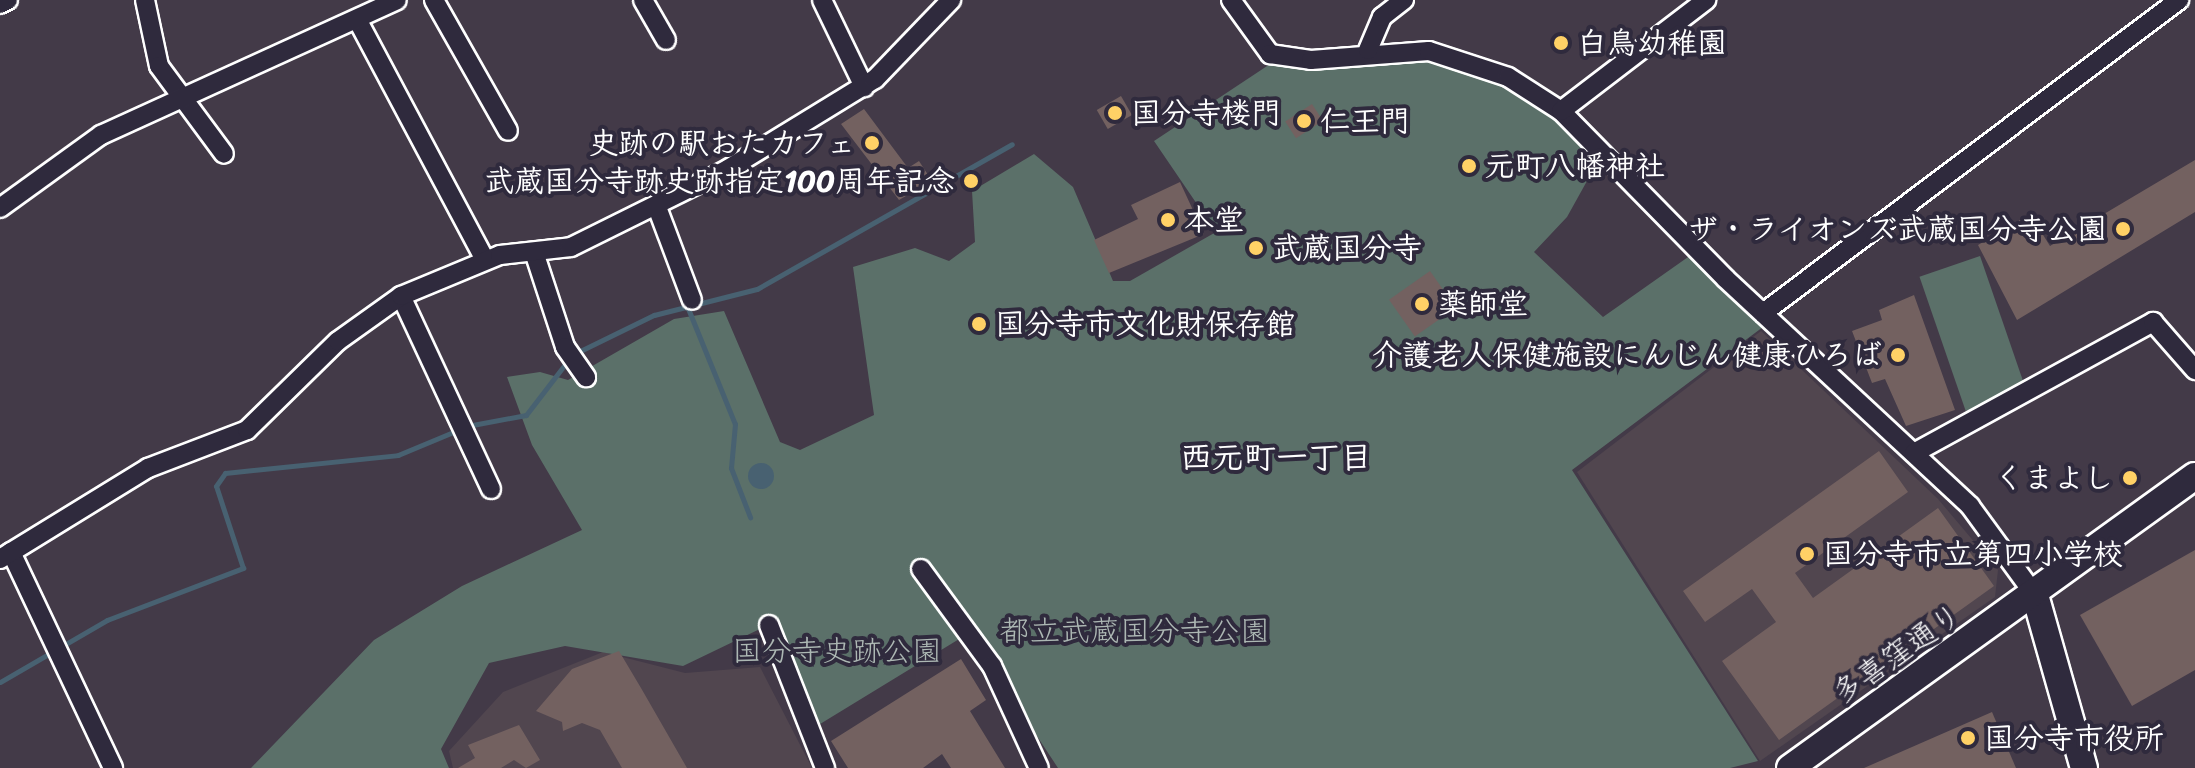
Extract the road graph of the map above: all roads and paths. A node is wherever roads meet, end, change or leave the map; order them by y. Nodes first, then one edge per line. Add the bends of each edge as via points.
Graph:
1 (8, 0) edge
2 (145, 0) edge
3 (397, 0) edge
4 (434, 0) edge
5 (643, 0) edge
6 (822, 0) edge
7 (951, 0) edge
8 (1231, 0) edge
9 (1404, 0) edge
10 (1706, 0) edge
11 (2179, 0) edge
12 (0, 4) edge
13 (358, 21) junction
14 (666, 40) dead end
15 (1368, 50) junction
16 (864, 87) junction
17 (185, 98) junction
18 (1561, 111) junction
19 (508, 131) dead end
20 (224, 154) dead end
21 (657, 207) junction
22 (0, 208) edge
23 (534, 252) junction
24 (485, 260) junction
25 (401, 296) junction
26 (692, 300) dead end
27 (1763, 313) junction
28 (2195, 370) edge
29 (586, 377) dead end
30 (1914, 453) junction
31 (2195, 476) edge
32 (491, 489) dead end
33 (4, 554) edge
34 (921, 569) dead end
35 (2035, 595) junction
36 (769, 625) dead end
37 (113, 768) edge
38 (825, 768) edge
39 (1039, 768) edge
40 (1790, 768) edge
41 (2084, 768) edge

1 - 12 street
2 - 17 street via 154,55
3 - 13 street
4 - 19 street
5 - 14 street
6 - 16 street
7 - 16 street
8 - 15 street via 1270,54 1311,60
9 - 15 street via 1382,17
10 - 18 street
11 - 27 street
13 - 17 street
13 - 24 street
15 - 18 street via 1429,51 1464,60
16 - 21 street
17 - 20 street
17 - 22 street via 101,135
18 - 27 street
21 - 23 street via 571,247
21 - 26 street
23 - 24 street
23 - 29 street via 569,353
24 - 25 street
25 - 32 street
25 - 33 street via 338,341 247,430 148,468
27 - 30 street
28 - 30 street via 2153,322
30 - 35 street via 1970,506
31 - 35 main road, 多喜窪通り
33 - 37 street via 58,648
34 - 39 street via 992,666
35 - 40 main road, 多喜窪通り
35 - 41 main road
36 - 38 street

